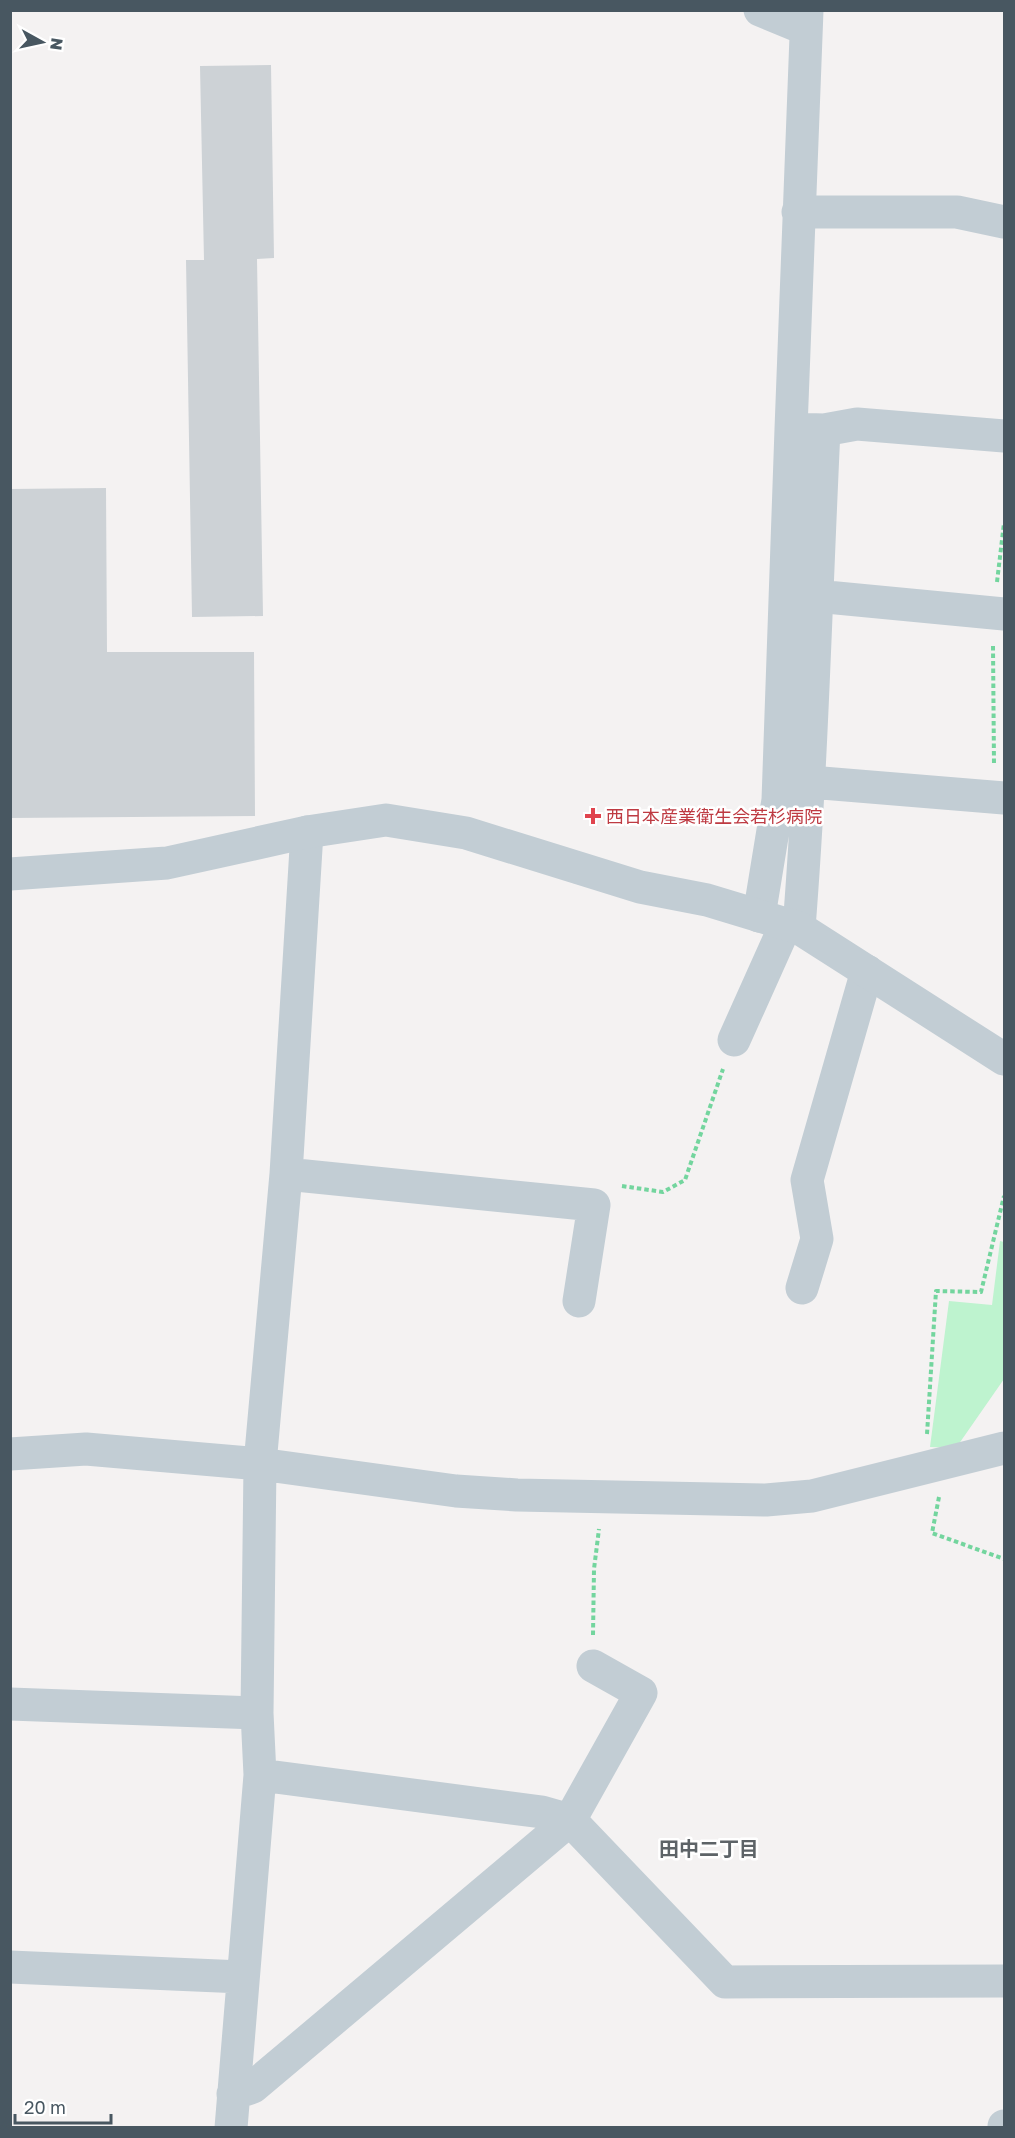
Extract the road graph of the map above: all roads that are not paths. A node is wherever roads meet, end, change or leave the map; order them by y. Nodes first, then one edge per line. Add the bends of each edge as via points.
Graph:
1 (760, 10) edge
2 (806, 20) edge
3 (798, 213) junction
4 (1005, 222) edge
5 (791, 429) junction
6 (824, 430) junction
7 (1005, 436) edge
8 (816, 596) junction
9 (999, 614) edge
10 (810, 782) junction
11 (1000, 797) edge
12 (306, 832) junction
13 (10, 874) edge
14 (782, 923) junction
15 (867, 971) junction
16 (734, 1040) road end
17 (1005, 1059) edge
18 (286, 1174) junction
19 (802, 1288) dead end
20 (579, 1301) dead end
21 (1005, 1448) edge
22 (10, 1454) edge
23 (260, 1464) junction
24 (593, 1666) road end
25 (10, 1704) edge
26 (257, 1713) junction
27 (260, 1775) junction
28 (570, 1820) junction
29 (10, 1967) edge
30 (242, 1977) junction
31 (1005, 1981) edge
32 (232, 2094) junction
33 (231, 2127) edge

1 - 2 street
2 - 3 street
3 - 4 street via 957,212
3 - 5 street
5 - 6 street
5 - 14 street via 778,800
6 - 7 street via 857,424
6 - 8 street
8 - 9 street
8 - 10 street
10 - 11 street
10 - 14 street
12 - 13 street via 167,863
12 - 14 street via 386,820 466,833 640,887 706,900
12 - 18 street
14 - 15 street
14 - 16 street
15 - 17 street
15 - 19 street via 807,1180 817,1239
18 - 20 street via 594,1205
18 - 23 street
21 - 23 street via 812,1496 766,1500 456,1491
22 - 23 street via 86,1449
23 - 26 street
24 - 28 street via 641,1693
25 - 26 street
26 - 27 street
27 - 28 street via 542,1812
27 - 30 street
28 - 31 street via 725,1982
28 - 32 street via 254,2087
29 - 30 street
30 - 32 street
32 - 33 street

